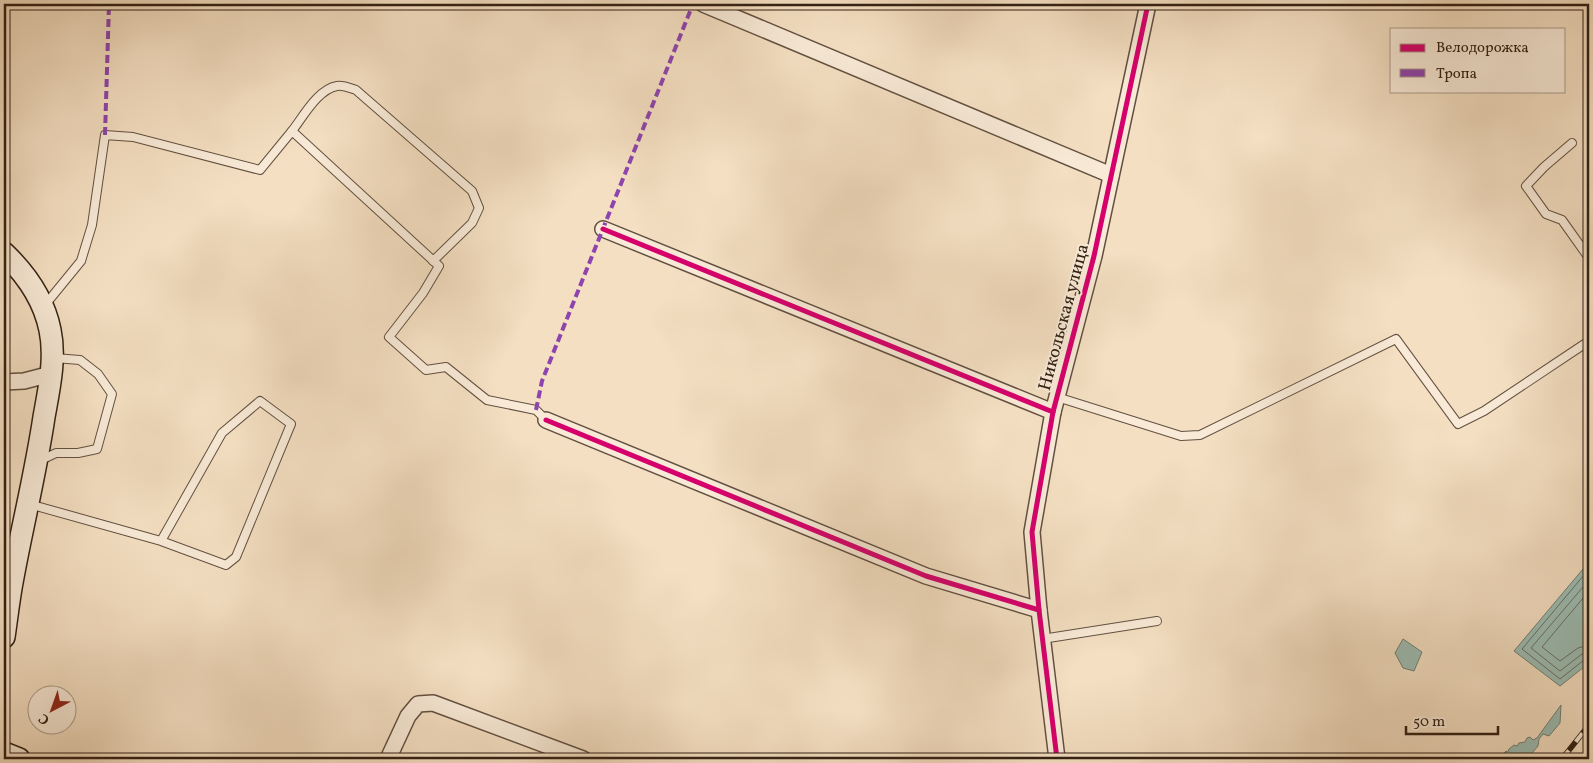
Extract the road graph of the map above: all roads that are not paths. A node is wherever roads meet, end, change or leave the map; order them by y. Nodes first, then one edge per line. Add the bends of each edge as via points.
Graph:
1 (703, 4) edge
2 (1148, 4) edge
3 (292, 131) junction
4 (1572, 143) dead end
5 (1111, 175) junction
6 (603, 229) dead end
7 (4, 253) edge
8 (1589, 258) edge
9 (433, 261) junction
10 (44, 307) junction
11 (1589, 341) edge
12 (51, 366) junction
13 (4, 382) edge
14 (1054, 404) junction
15 (546, 420) joint
16 (38, 462) junction
17 (28, 504) junction
18 (161, 540) junction
19 (8, 578) edge
20 (1039, 610) junction
21 (1157, 621) dead end
22 (4, 637) edge
23 (1042, 639) junction
24 (4, 753) edge
25 (20, 759) edge
26 (388, 759) edge
27 (583, 759) edge
28 (1058, 759) edge

1 - 5 street
2 - 5 street, Никольская улица
3 - 9 lane
3 - 9 lane via 327,89 339,85 356,90 472,191 479,208 472,223
3 - 10 lane via 260,170 133,137 105,135 92,225 80,261
4 - 8 lane via 1526,186 1546,214 1562,220
5 - 14 street, Никольская улица via 1094,256
6 - 14 street
7 - 10 main road via 31,284
9 - 15 lane via 439,266 423,293 388,337 426,370 446,367 487,400 536,410
10 - 12 main road via 51,331
11 - 14 lane via 1484,411 1458,424 1396,339 1200,435 1181,436
12 - 13 street via 24,381
12 - 16 main road
12 - 16 lane via 80,360 98,374 112,394 97,449 56,453
14 - 20 street, Никольская улица via 1032,532
15 - 20 street via 926,576
16 - 17 main road
17 - 18 lane
17 - 19 main road
18 - 18 lane via 222,433 260,401 291,424 236,557 226,565
19 - 22 main road
20 - 23 street, Никольская улица
21 - 23 lane
23 - 28 street, Никольская улица
24 - 25 main road
26 - 27 street via 408,716 418,704 433,703

